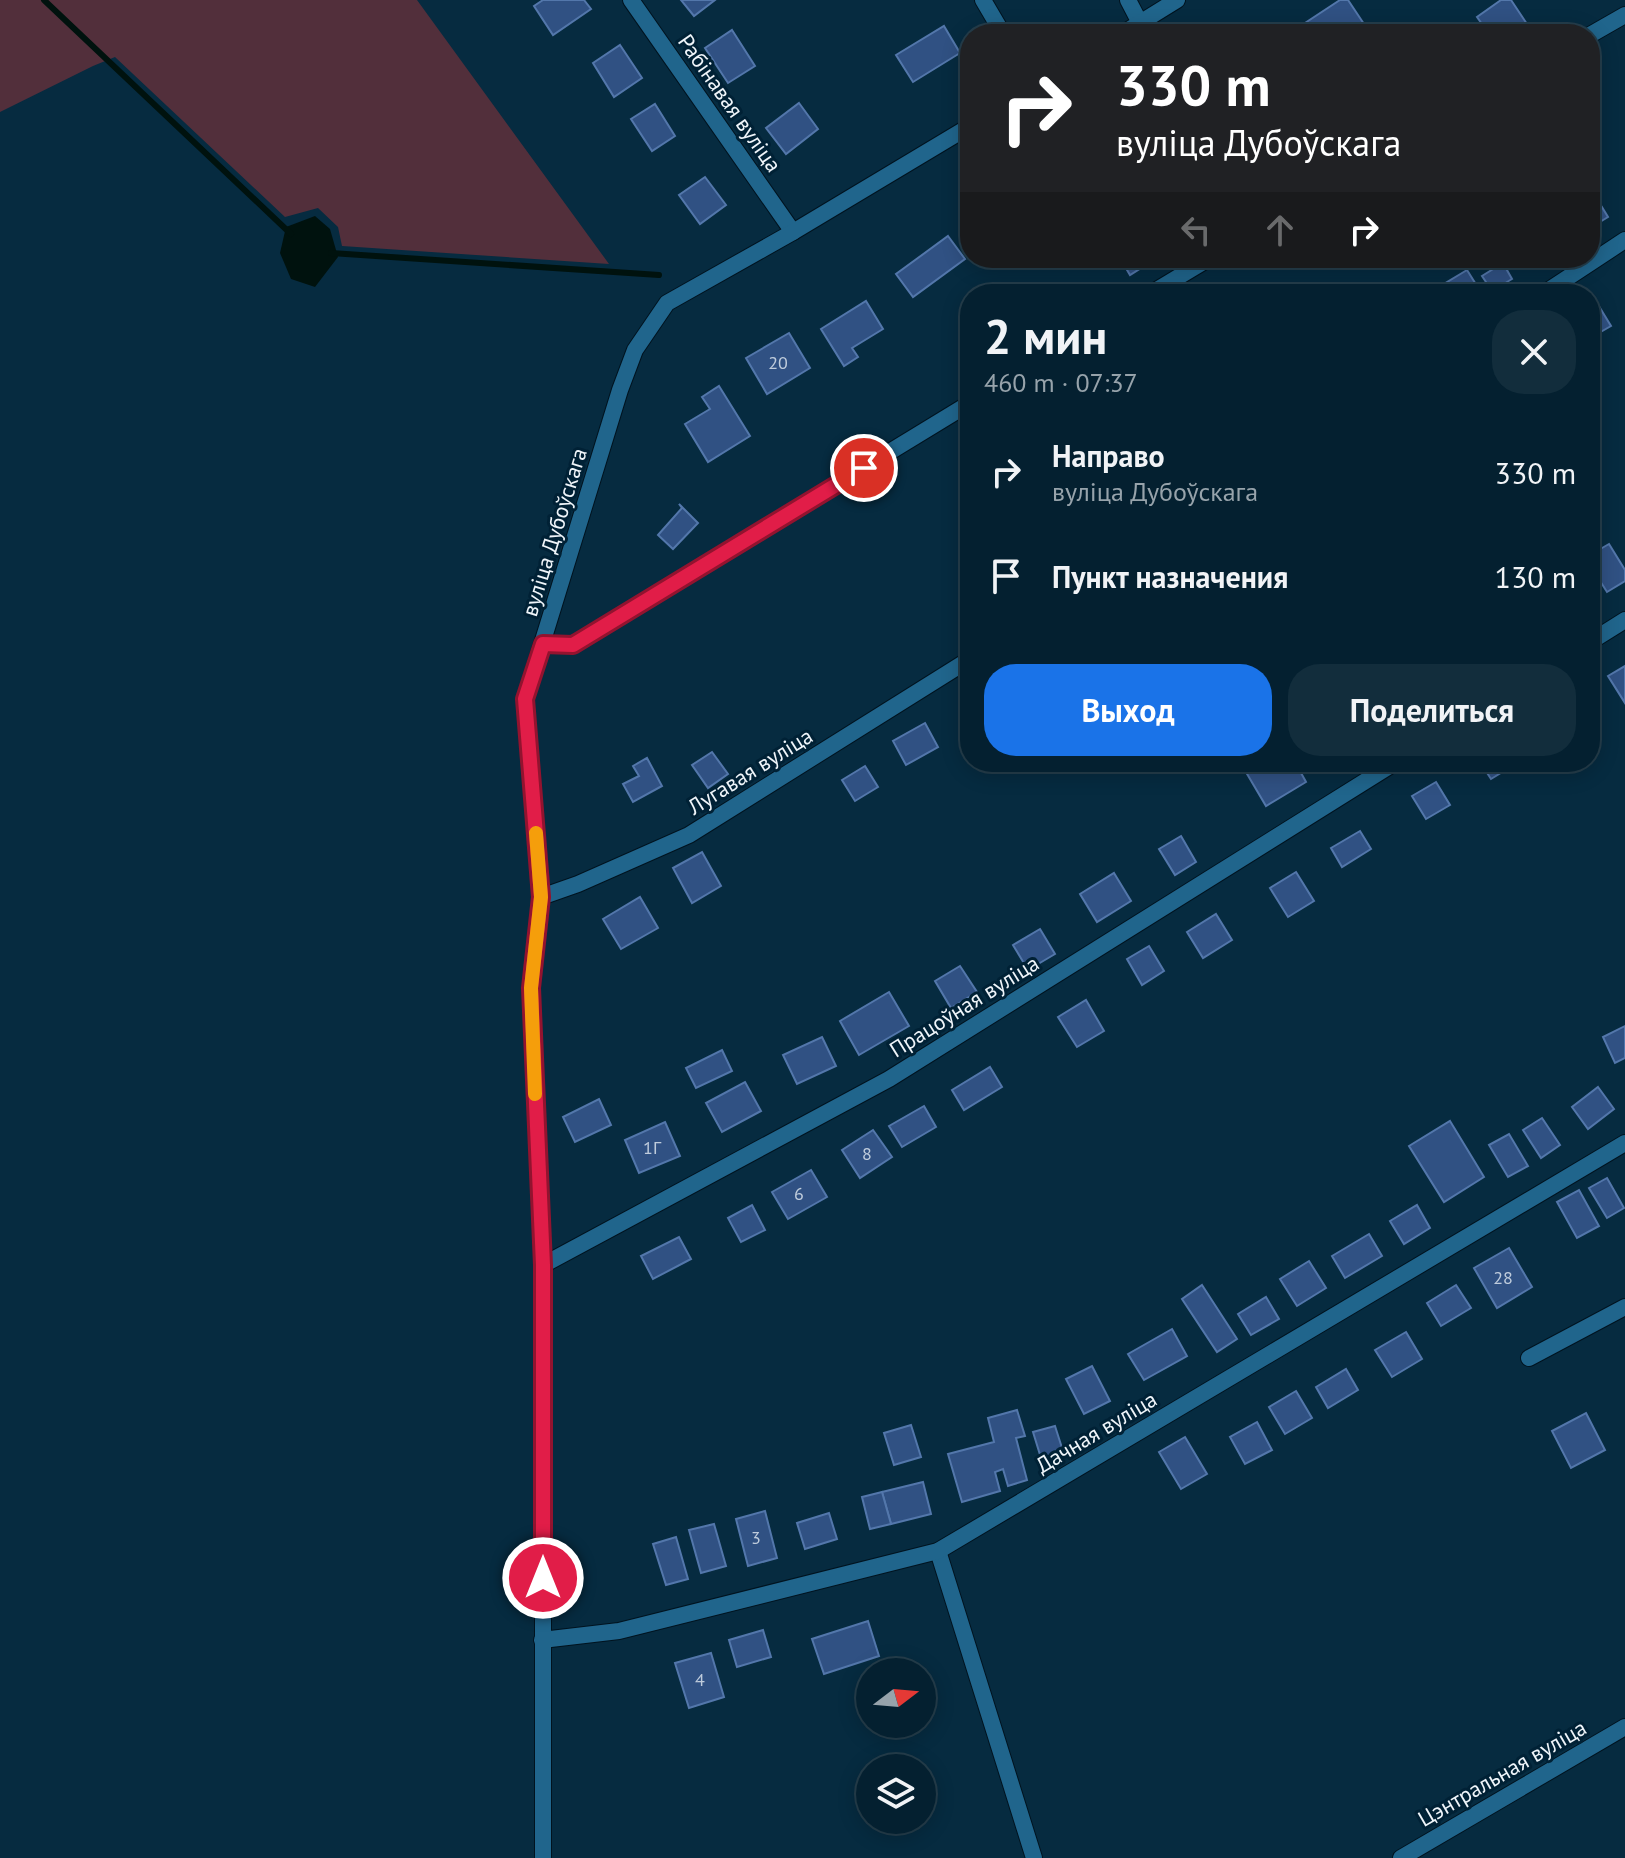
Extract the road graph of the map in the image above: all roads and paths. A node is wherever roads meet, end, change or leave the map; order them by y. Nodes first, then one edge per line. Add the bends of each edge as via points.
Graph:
1 (631, 0) edge
2 (983, 0) edge
3 (1128, 0) edge
4 (1177, 0) edge
5 (1625, 15) edge
6 (1140, 23) joint
7 (997, 24) edge
8 (1600, 29) edge
9 (960, 132) edge
10 (793, 232) junction
11 (1625, 240) edge
12 (1600, 256) edge
13 (1193, 268) edge
14 (1582, 268) edge
15 (1167, 284) edge
16 (1558, 284) edge
17 (960, 409) edge
18 (1625, 620) edge
19 (1600, 636) edge
20 (543, 644) junction
21 (960, 665) edge
22 (1380, 772) edge
23 (541, 897) junction
24 (1625, 1143) edge
25 (543, 1265) junction
26 (1625, 1307) edge
27 (1529, 1358) dead end
28 (938, 1551) junction
29 (542, 1640) junction
30 (1625, 1727) edge
31 (543, 1858) edge
32 (1034, 1858) edge
33 (1401, 1858) edge

1 - 10 street, Рабінавая вуліца
2 - 7 street
3 - 6 street
4 - 6 street
5 - 8 street
9 - 10 street, вуліца Дубоўскага
10 - 20 street, вуліца Дубоўскага via 667,303 635,350
11 - 12 street
13 - 15 street
14 - 16 street
17 - 20 street, вуліца Дубоўскага via 573,645
18 - 19 street
20 - 23 street via 525,699
21 - 23 street, Лугавая вуліца via 689,835
22 - 25 street, Працоўная вуліца via 889,1079
23 - 25 street via 531,988
24 - 28 street, Дачная вуліца
25 - 29 street
26 - 27 street
28 - 29 street, Дачная вуліца via 619,1631
28 - 32 street
29 - 31 street
30 - 33 street, Цэнтральная вуліца

